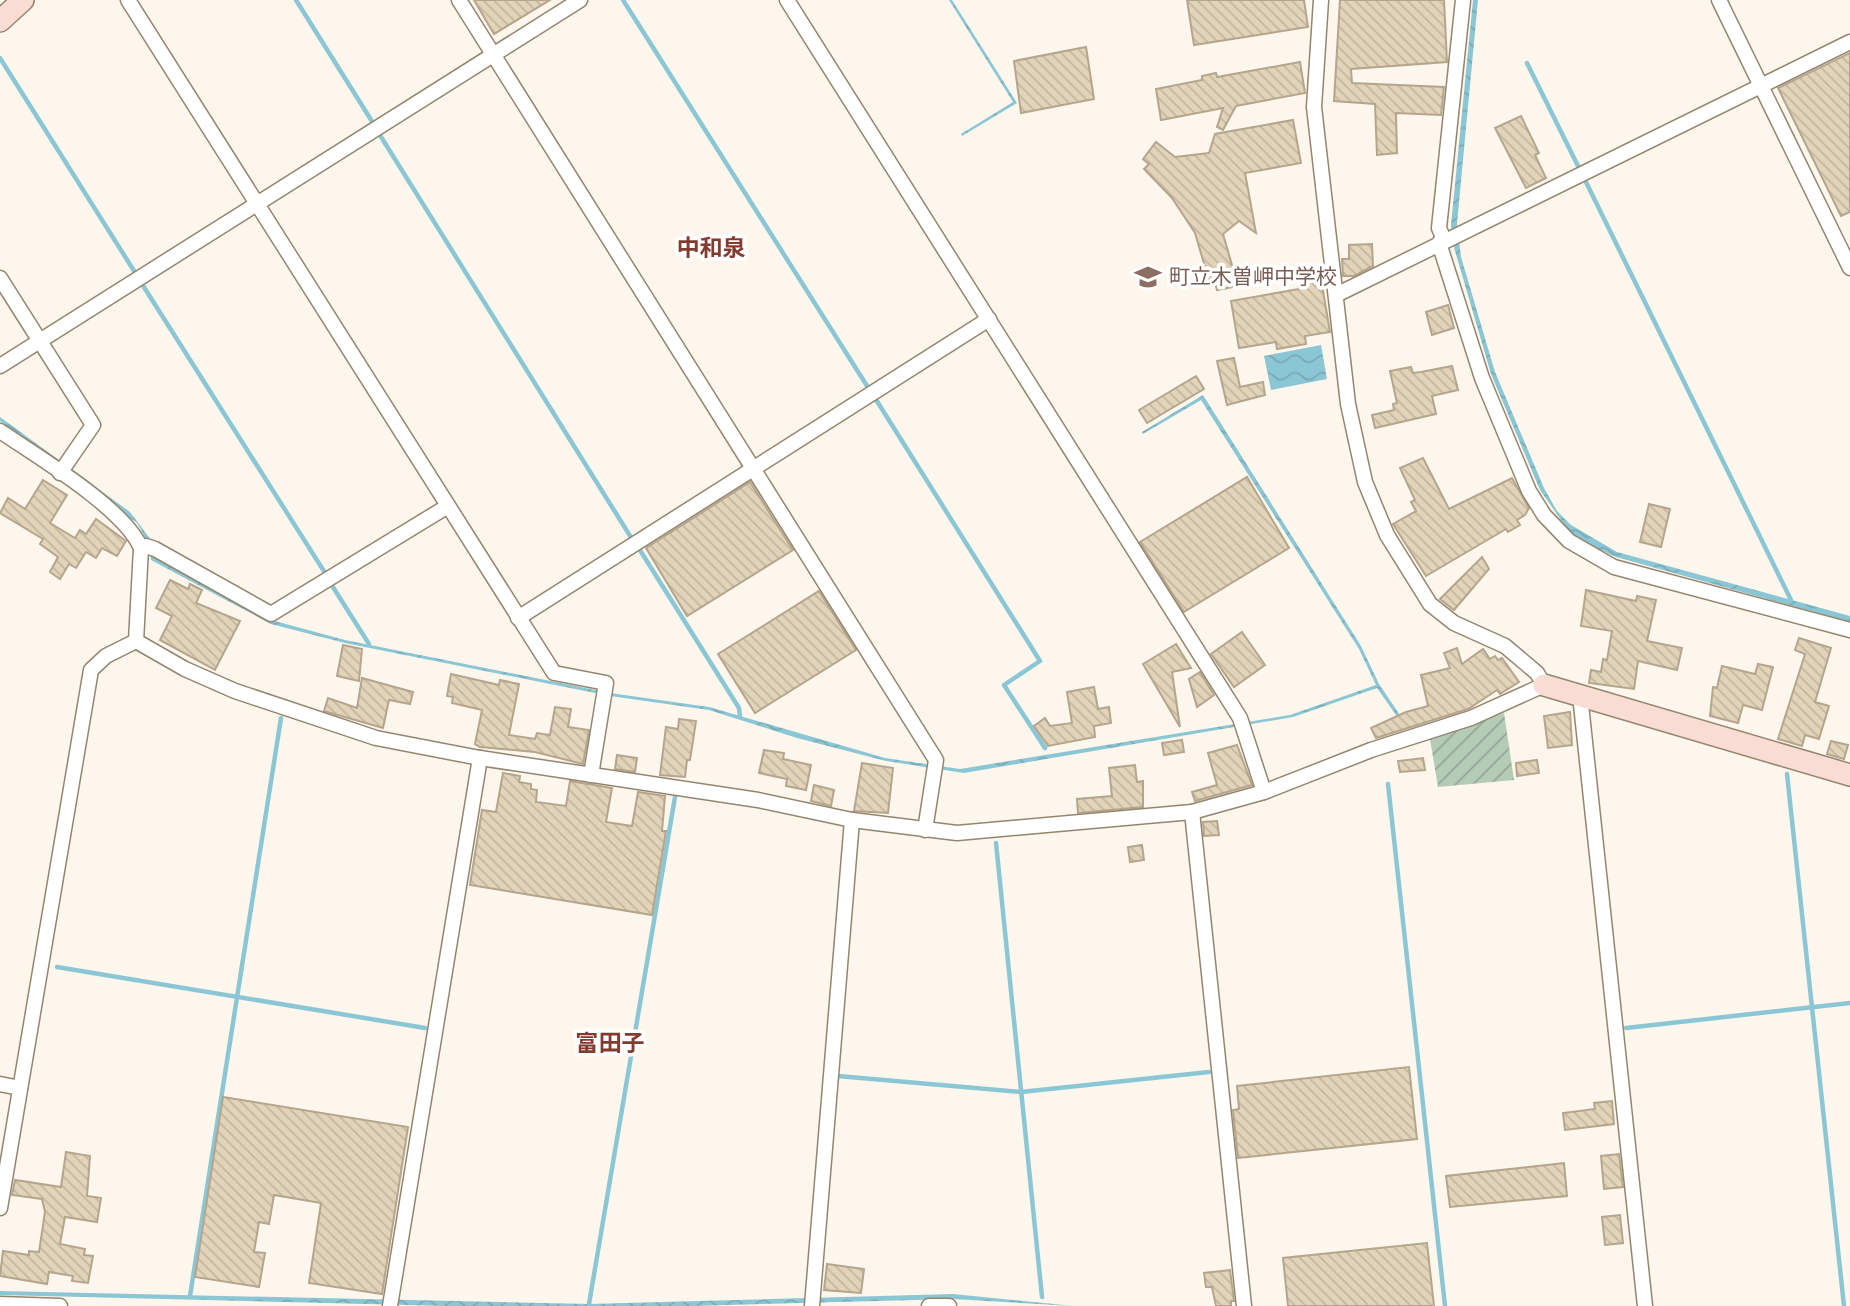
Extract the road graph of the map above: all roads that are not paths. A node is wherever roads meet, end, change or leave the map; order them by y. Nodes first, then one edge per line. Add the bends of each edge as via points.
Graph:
1 (23, 0) edge
2 (128, 0) edge
3 (459, 0) edge
4 (580, 0) edge
5 (787, 0) edge
6 (1321, 0) edge
7 (1462, 0) edge
8 (1719, 0) edge
9 (0, 21) edge
10 (1850, 42) edge
11 (494, 54) junction
12 (1761, 86) junction
13 (259, 203) junction
14 (1448, 238) junction
15 (1850, 268) edge
16 (0, 278) edge
17 (1336, 295) junction
18 (989, 320) junction
19 (40, 341) junction
20 (0, 366) edge
21 (0, 431) edge
22 (64, 468) junction
23 (753, 469) junction
24 (448, 506) junction
25 (147, 548) junction
26 (518, 618) junction
27 (1850, 630) edge
28 (136, 641) junction
29 (1544, 685) junction
30 (1580, 695) junction
31 (480, 758) junction
32 (591, 775) junction
33 (1850, 775) edge
34 (1264, 792) junction
35 (1192, 813) junction
36 (852, 820) junction
37 (925, 830) junction
38 (0, 1084) edge
39 (20, 1088) junction
40 (0, 1208) edge
41 (813, 1301) edge
42 (390, 1302) edge
43 (0, 1304) edge
44 (60, 1306) edge
45 (929, 1306) edge
46 (948, 1306) edge
47 (1244, 1306) edge
48 (1645, 1306) edge

1 - 9 street
2 - 13 street
3 - 11 street
4 - 11 street
5 - 18 street
6 - 17 street via 1314,107
7 - 14 street via 1439,229
8 - 12 street
10 - 12 street
11 - 13 street
11 - 23 street
12 - 14 street
12 - 15 street
13 - 19 street
13 - 24 street
14 - 17 street
14 - 27 street via 1496,417 1529,491 1556,529 1582,551 1614,567
16 - 19 street
17 - 29 street via 1356,449 1387,534 1438,613 1505,646 1537,673
18 - 23 street
18 - 34 street via 1242,722
19 - 20 street
19 - 22 street via 93,425
21 - 22 street
22 - 25 street via 128,524
23 - 26 street
23 - 37 street via 934,767
24 - 25 street via 271,614
24 - 26 street
25 - 28 street
26 - 32 street via 554,673 606,683
28 - 31 street via 235,691 376,738
28 - 39 street via 106,656 91,670
29 - 30 street
29 - 34 street via 1471,718 1371,750
30 - 33 street
30 - 48 street
31 - 32 street
31 - 42 street
32 - 36 street via 758,800
34 - 35 street
35 - 37 street via 997,832
35 - 47 street
36 - 37 street
36 - 41 street
38 - 39 street
39 - 40 street
43 - 44 street
45 - 46 street

